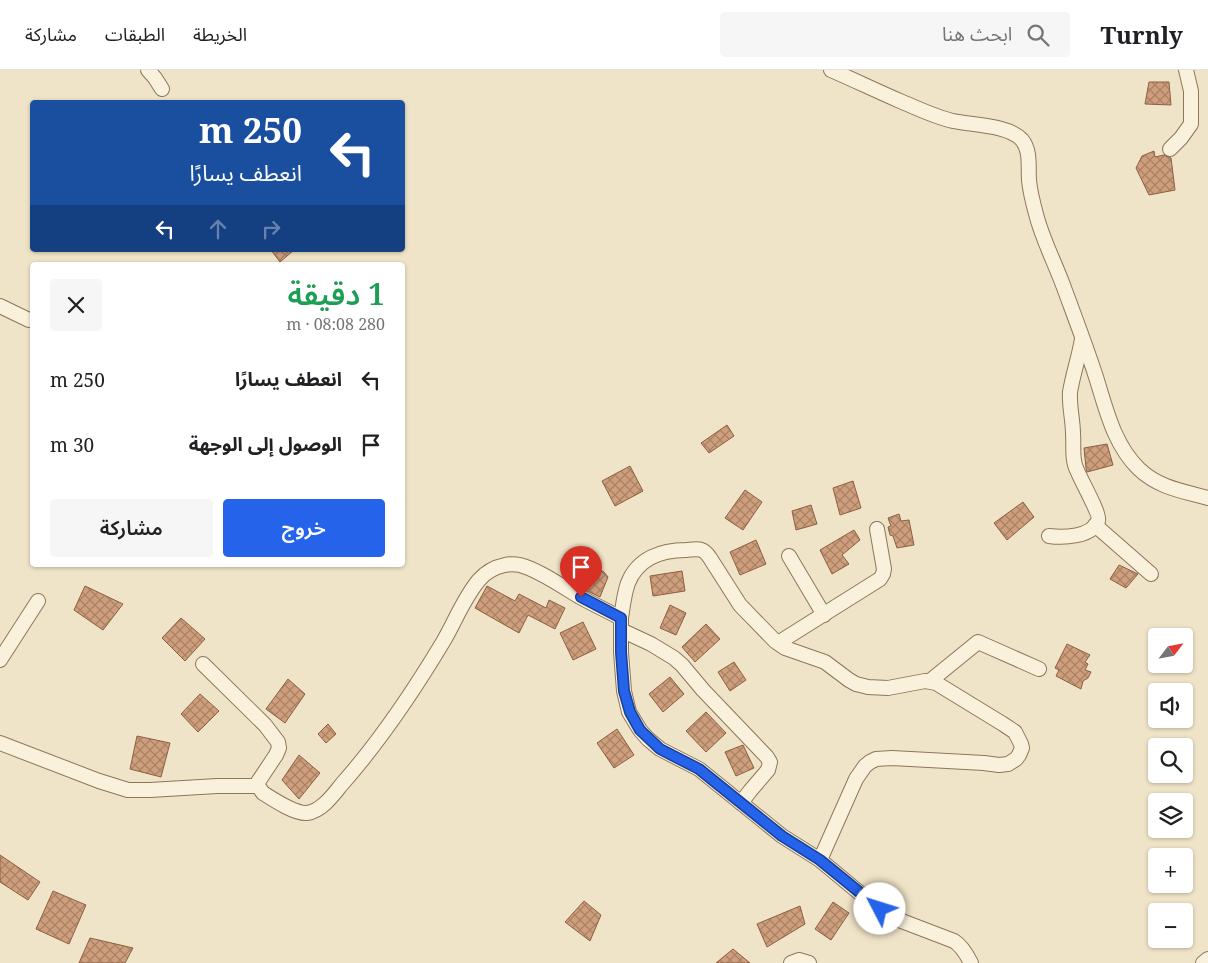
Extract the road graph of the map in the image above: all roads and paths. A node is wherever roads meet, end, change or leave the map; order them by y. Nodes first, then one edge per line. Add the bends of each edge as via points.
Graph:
1 (148, 70) edge
2 (831, 70) edge
3 (1186, 70) edge
4 (162, 89) dead end
5 (1170, 149) dead end
6 (0, 306) edge
7 (29, 320) dead end
8 (1083, 338) junction
9 (1208, 498) edge
10 (1096, 525) junction
11 (876, 530) dead end
12 (1049, 536) dead end
13 (789, 556) dead end
14 (1151, 574) dead end
15 (38, 601) dead end
16 (824, 615) junction
17 (621, 624) junction
18 (778, 643) junction
19 (0, 660) edge
20 (203, 664) dead end
21 (1039, 669) dead end
22 (930, 682) junction
23 (0, 743) edge
24 (258, 786) junction
25 (741, 803) junction
26 (820, 860) junction
27 (1208, 960) edge
28 (791, 963) edge
29 (809, 963) edge
30 (971, 963) edge
31 (1203, 963) edge

1 - 4 street
2 - 8 street via 930,113 996,128 1022,141 1028,155 1036,217
3 - 5 street via 1191,91 1191,124
6 - 7 street
8 - 9 street via 1110,422 1132,462 1155,482
8 - 10 street via 1070,392 1073,460 1098,515
10 - 12 street via 1078,536
10 - 14 street
11 - 16 street via 884,566 882,576
13 - 16 street
15 - 19 street
16 - 18 street
17 - 18 street via 628,584 645,560 666,552 701,549 740,605
17 - 24 street via 581,597 527,568 518,564 497,568 481,578 469,592 444,641 400,709 360,763 321,807 305,813 290,808 262,794
17 - 25 street via 624,691 640,730 660,749 699,769
17 - 25 street via 682,665 767,757 770,762 768,770
18 - 22 street via 791,651 825,662 849,680 862,685 888,688
20 - 24 street via 278,742 276,755
21 - 22 street via 978,642
22 - 26 street via 1010,728 1022,748 1016,760 999,766 876,759 865,766 856,779
23 - 24 street via 128,790
25 - 26 street via 782,836
26 - 30 street via 889,916 958,944
27 - 31 street
28 - 29 street via 799,960

